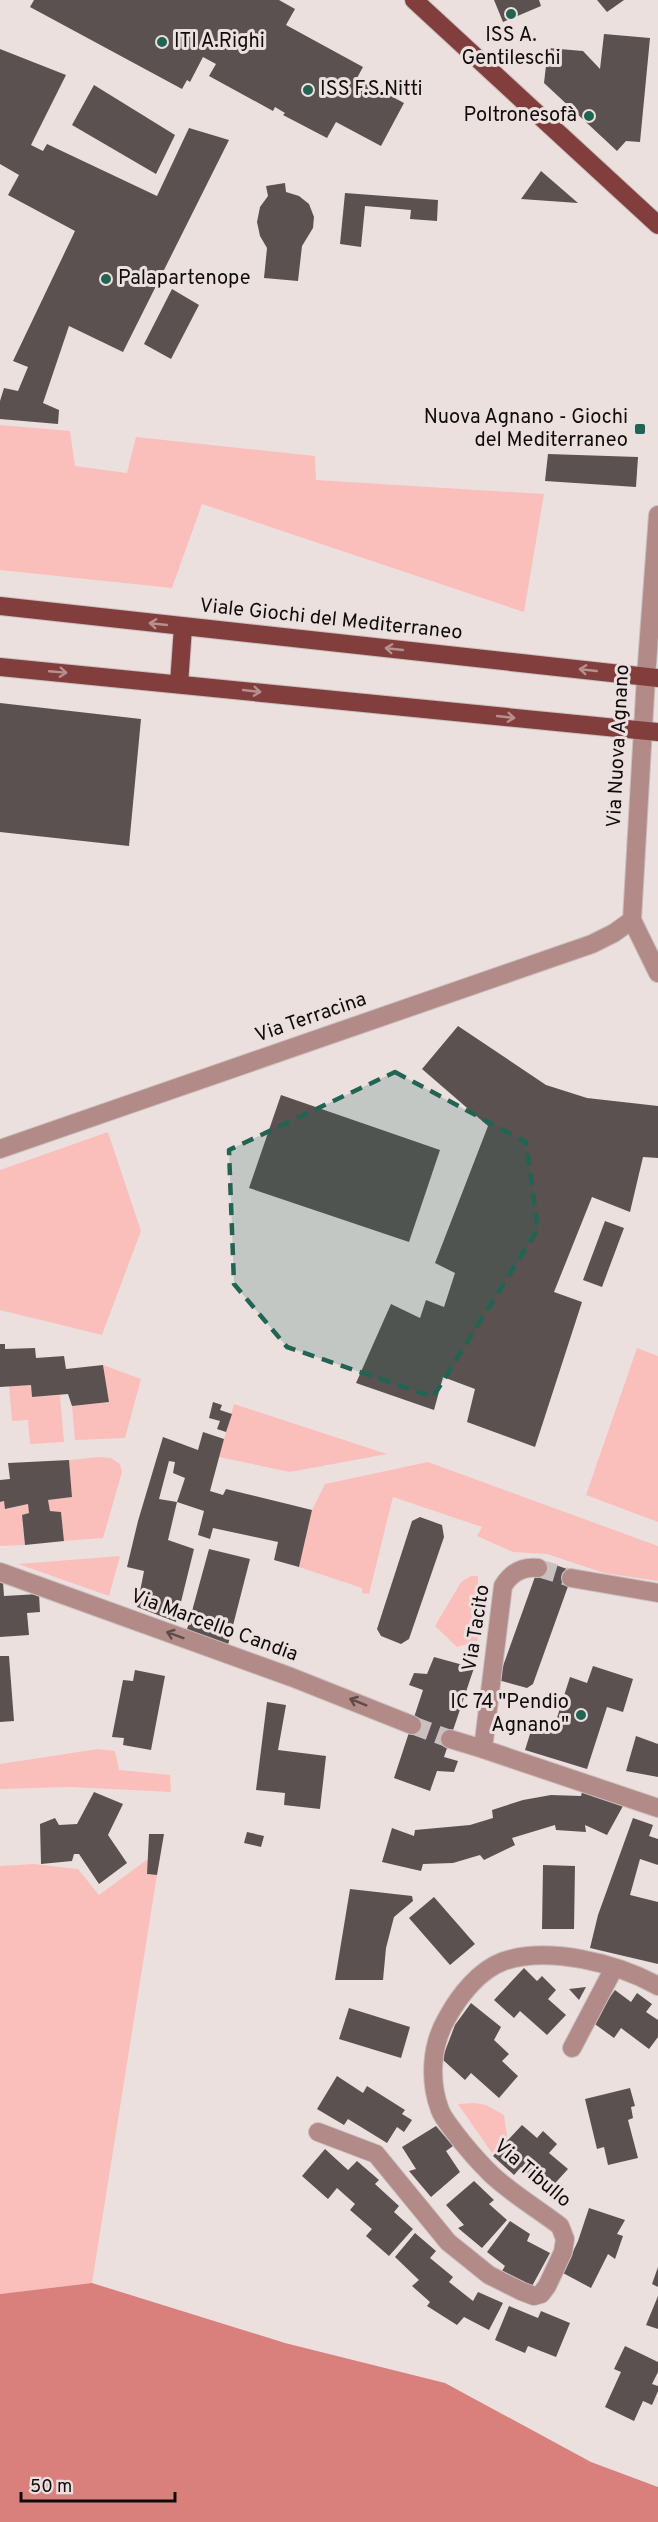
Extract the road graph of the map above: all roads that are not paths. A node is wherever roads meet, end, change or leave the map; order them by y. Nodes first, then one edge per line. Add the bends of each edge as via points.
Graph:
1 (414, 0) edge
2 (658, 225) edge
3 (658, 515) edge
4 (0, 606) edge
5 (183, 627) junction
6 (0, 667) edge
7 (652, 678) edge
8 (179, 684) junction
9 (650, 732) edge
10 (632, 920) junction
11 (658, 973) edge
12 (0, 1149) edge
13 (538, 1568) tunnel mouth
14 (0, 1572) edge
15 (571, 1578) tunnel mouth
16 (658, 1593) edge
17 (412, 1725) tunnel mouth
18 (450, 1739) tunnel mouth
19 (483, 1749) junction
20 (658, 1808) edge
21 (614, 1968) junction
22 (658, 1986) edge
23 (572, 2048) dead end
24 (318, 2132) dead end

1 - 2 main road
3 - 7 street, Via Nuova Agnano
5 -> 4 main road, Viale Giochi del Mediterraneo
7 -> 5 main road, Viale Giochi del Mediterraneo
5 - 8 main road
6 -> 8 main road
7 - 9 street, Via Nuova Agnano
8 -> 9 main road
9 - 10 street, Via Nuova Agnano
10 - 11 street, Via Nuova Agnano
10 - 12 street, Via Terracina via 592,944
13 - 19 street, Via Tacito via 527,1567 509,1576 503,1586
17 -> 14 street, Via Marcello Candia
15 - 16 street
18 - 19 street
19 - 20 street
21 - 22 street, Via Tibullo
21 - 23 street
21 - 24 street, Via Tibullo via 543,1955 504,1961 456,2002 441,2028 432,2062 441,2112 463,2143 489,2172 560,2226 565,2239 563,2252 541,2294 534,2296 489,2275 448,2242 376,2154

